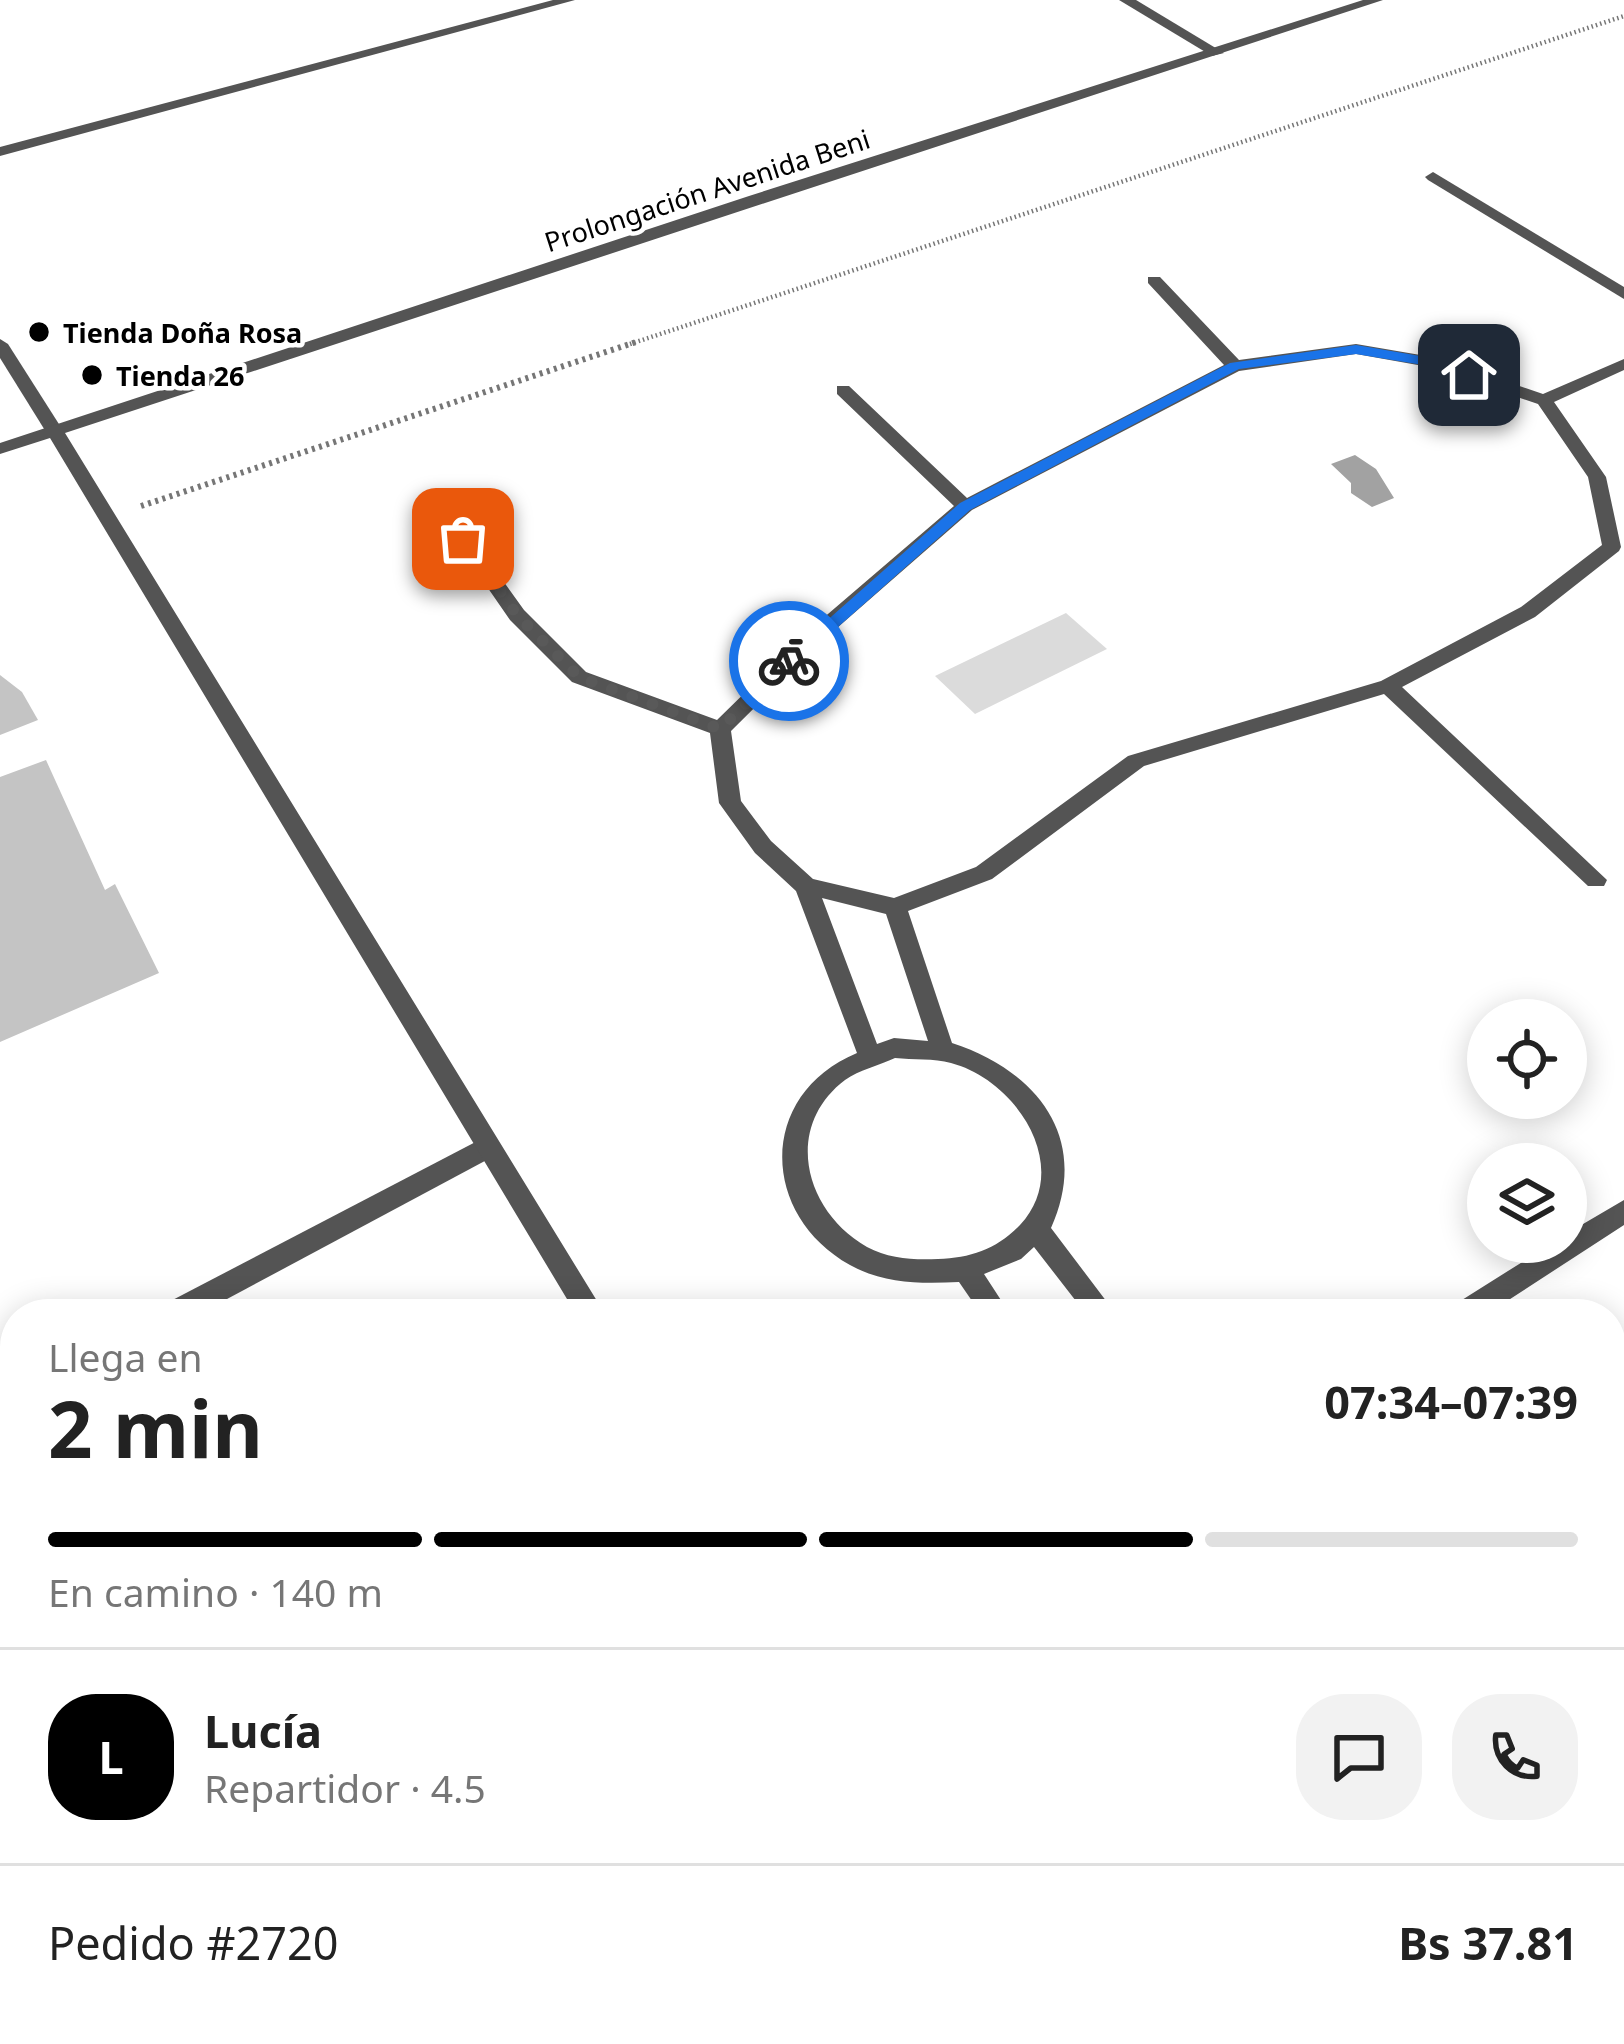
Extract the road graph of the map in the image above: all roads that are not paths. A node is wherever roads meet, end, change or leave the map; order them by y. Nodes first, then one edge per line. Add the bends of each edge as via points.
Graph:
1 (568, 0) edge
2 (1126, 0) edge
3 (1376, 0) edge
4 (1217, 53) junction
5 (0, 152) edge
6 (1433, 177) dead end
7 (1154, 280) dead end
8 (1624, 294) edge
9 (0, 344) edge
10 (1624, 364) edge
11 (1235, 366) junction
12 (843, 390) dead end
13 (1544, 400) junction
14 (56, 431) junction
15 (0, 449) edge
16 (965, 506) junction
17 (463, 539) dead end
18 (1388, 686) junction
19 (720, 729) junction
20 (1596, 880) dead end
21 (806, 886) junction
22 (895, 908) junction
23 (942, 1048) junction
24 (869, 1054) junction
25 (488, 1148) junction
26 (1624, 1211) edge
27 (1034, 1227) junction
28 (966, 1270) junction
29 (201, 1299) edge
30 (582, 1299) edge
31 (986, 1299) edge
32 (1090, 1299) edge
33 (1487, 1299) edge

1 - 5 street
2 - 4 street
3 - 4 street, Prolongación Avenida Beni
4 - 14 street, Prolongación Avenida Beni
6 - 8 street
7 - 11 street
9 - 14 street
10 - 13 street
11 - 13 street via 1356,350 1432,362
11 - 16 street
12 - 16 street
13 - 18 street via 1597,477 1612,547 1528,611
14 - 15 street, Prolongación Avenida Beni
14 - 25 street
16 - 19 street
17 - 19 street via 517,615 579,677
18 - 20 street
18 - 22 street via 1136,761 984,873
19 - 21 street via 730,803
21 - 22 street
21 - 24 street
22 - 23 street
23 - 24 street
23 - 27 street via 1018,1084 1043,1117 1055,1153 1052,1191
24 - 28 street via 820,1086 792,1135 791,1173 805,1210 873,1265 919,1275
25 - 29 street
25 - 30 street
26 - 33 street
27 - 28 street via 993,1261
27 - 32 street
28 - 31 street

